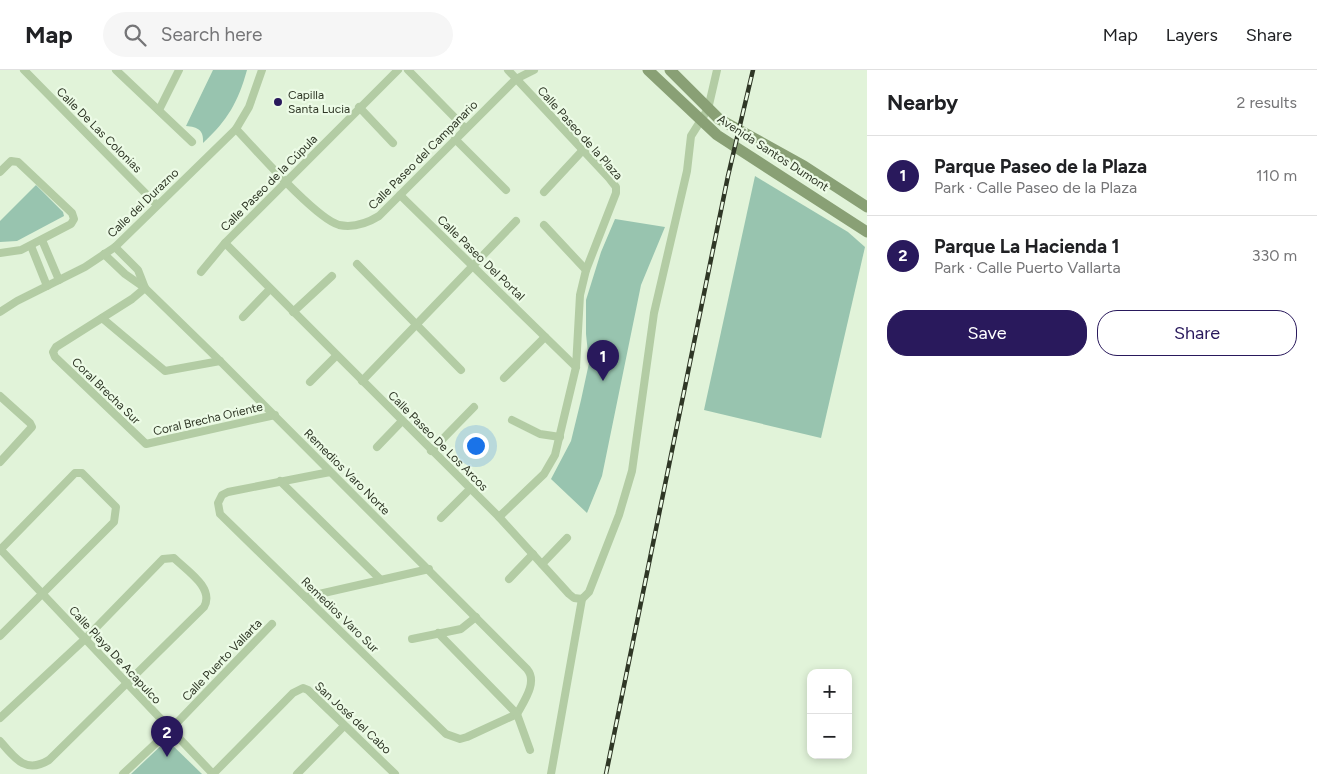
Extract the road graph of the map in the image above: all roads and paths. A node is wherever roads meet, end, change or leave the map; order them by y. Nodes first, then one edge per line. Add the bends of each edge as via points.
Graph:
1 (24, 70) edge
2 (116, 70) edge
3 (179, 70) edge
4 (262, 70) edge
5 (398, 70) edge
6 (408, 70) edge
7 (508, 70) edge
8 (534, 70) edge
9 (648, 70) edge
10 (670, 70) edge
11 (716, 70) edge
12 (516, 79) junction
13 (359, 107) junction
14 (708, 109) junction
15 (160, 110) junction
16 (699, 120) junction
17 (466, 128) junction
18 (236, 129) junction
19 (455, 139) junction
20 (192, 142) dead end
21 (393, 143) dead end
22 (583, 150) junction
23 (0, 172) edge
24 (286, 182) junction
25 (506, 190) dead end
26 (544, 192) dead end
27 (400, 195) junction
28 (157, 205) junction
29 (867, 207) edge
30 (516, 221) dead end
31 (544, 225) dead end
32 (867, 232) edge
33 (42, 240) junction
34 (225, 244) junction
35 (31, 246) junction
36 (115, 247) junction
37 (0, 253) edge
38 (104, 254) junction
39 (357, 264) dead end
40 (473, 267) junction
41 (586, 270) junction
42 (201, 272) dead end
43 (332, 276) dead end
44 (60, 280) junction
45 (47, 286) junction
46 (145, 288) junction
47 (270, 289) junction
48 (0, 312) edge
49 (293, 312) junction
50 (102, 318) junction
51 (243, 318) dead end
52 (417, 326) junction
53 (545, 337) junction
54 (336, 356) junction
55 (220, 360) junction
56 (576, 367) junction
57 (461, 370) dead end
58 (504, 378) dead end
59 (362, 381) junction
60 (310, 382) dead end
61 (0, 396) edge
62 (474, 407) dead end
63 (275, 415) junction
64 (512, 420) dead end
65 (402, 421) junction
66 (560, 437) junction
67 (146, 444) joint
68 (377, 447) dead end
69 (431, 451) junction
70 (0, 462) edge
71 (330, 472) junction
72 (280, 482) junction
73 (470, 489) junction
74 (499, 516) junction
75 (441, 518) dead end
76 (567, 538) dead end
77 (0, 549) edge
78 (533, 554) junction
79 (542, 564) junction
80 (428, 569) junction
81 (509, 579) dead end
82 (381, 580) junction
83 (42, 594) junction
84 (306, 597) junction
85 (582, 599) junction
86 (476, 617) junction
87 (272, 624) dead end
88 (438, 633) junction
89 (0, 636) edge
90 (85, 638) junction
91 (412, 638) dead end
92 (128, 684) junction
93 (517, 714) junction
94 (2, 716) edge
95 (344, 726) junction
96 (170, 730) junction
97 (0, 741) edge
98 (530, 750) dead end
99 (388, 767) junction
100 (123, 774) edge
101 (213, 774) edge
102 (297, 774) edge
103 (382, 774) edge
104 (395, 774) edge
105 (552, 774) edge

1 - 28 street, Calle De Las Colonias
2 - 15 street
3 - 15 street
4 - 18 street, Calle del Durazno via 249,107
5 - 13 street, Calle Paseo de la Cúpula
6 - 17 street
7 - 12 street, Calle Paseo de la Plaza
8 - 12 street, Calle Paseo del Campanario
9 - 16 main road, Avenida Santos Dumont
10 - 14 main road, Avenida Santos Dumont
11 - 14 street
12 - 17 street, Calle Paseo del Campanario
12 - 22 street, Calle Paseo de la Plaza
13 - 21 street
13 - 24 street, Calle Paseo de la Cúpula
14 - 16 street
14 - 29 main road, Avenida Santos Dumont via 719,119 804,166
15 - 20 street
16 - 32 main road, Avenida Santos Dumont via 730,144
16 - 85 street via 691,136 687,171 654,314 632,471 589,592
17 - 19 street, Calle Paseo del Campanario
18 - 24 street, Calle Paseo del Campanario
18 - 28 street, Calle del Durazno
19 - 25 street
19 - 27 street, Calle Paseo del Campanario
22 - 26 street
22 - 41 street, Calle Paseo de la Plaza via 616,190
23 - 33 street via 11,161 16,161 72,213 73,222
24 - 27 street, Calle Paseo del Campanario via 328,220 347,226 373,220
24 - 34 street, Calle Paseo de la Cúpula
27 - 40 street, Calle Paseo Del Portal
28 - 36 street, Calle del Durazno
30 - 40 street
31 - 41 street
33 - 35 street
33 - 44 street
34 - 42 street, Calle Paseo de la Cúpula
34 - 47 street, Calle Paseo De Los Arcos
35 - 37 street
35 - 45 street
36 - 38 street, Calle del Durazno
36 - 46 street, Remedios Varo Norte via 138,270
38 - 44 street, Calle del Durazno
38 - 46 street, Remedios Varo Norte
39 - 52 street
40 - 52 street
40 - 53 street, Calle Paseo Del Portal
41 - 56 street, Calle Paseo de la Plaza via 580,295
43 - 49 street
44 - 45 street, Calle del Durazno
45 - 48 street, Calle del Durazno
46 - 50 street
46 - 55 street, Remedios Varo Norte
47 - 49 street, Calle Paseo De Los Arcos
47 - 51 street
49 - 54 street, Calle Paseo De Los Arcos
50 - 55 street via 165,371
50 - 67 street, Coral Brecha Sur via 53,352 61,364
52 - 57 street
52 - 59 street
53 - 56 street, Calle Paseo Del Portal
53 - 58 street
54 - 59 street, Calle Paseo De Los Arcos
54 - 60 street
55 - 63 street, Remedios Varo Norte
56 - 66 street, Calle Paseo de la Plaza
59 - 65 street, Calle Paseo De Los Arcos
61 - 70 street via 32,428
62 - 69 street
63 - 67 street, Coral Brecha Oriente
63 - 71 street, Remedios Varo Norte
64 - 66 street via 540,434
65 - 68 street
65 - 69 street, Calle Paseo De Los Arcos
66 - 74 street, Calle Paseo de la Plaza via 544,474
69 - 73 street, Calle Paseo De Los Arcos
71 - 72 street
71 - 80 street, Remedios Varo Norte
72 - 82 street
72 - 84 street, Remedios Varo Sur via 222,495 218,503 220,514
73 - 74 street, Calle Paseo De Los Arcos
73 - 75 street
74 - 78 street, Calle Paseo De Los Arcos
76 - 79 street
77 - 83 street, Calle Playa De Acapulco
77 - 83 street via 77,472 82,473 114,504 117,513 114,522
78 - 79 street, Calle Paseo De Los Arcos
78 - 81 street
79 - 85 street, Calle Paseo De Los Arcos via 569,594
80 - 82 street
80 - 86 street, Remedios Varo Norte
82 - 84 street
83 - 89 street
83 - 90 street, Calle Playa De Acapulco
84 - 93 street, Remedios Varo Sur via 453,738 475,734
85 - 105 street
86 - 88 street via 461,629
86 - 93 street, Remedios Varo Norte via 530,674 531,686
87 - 96 street, Calle Puerto Vallarta
88 - 91 street
88 - 93 street
90 - 92 street, Calle Playa De Acapulco
90 - 92 street via 166,557 174,558 206,590 204,606
90 - 94 street
92 - 96 street, Calle Playa De Acapulco
92 - 97 street via 40,766 26,766 16,760
93 - 98 street
95 - 99 street, San José del Cabo
95 - 101 street, San José del Cabo via 303,688 293,693
95 - 102 street
96 - 100 street, Calle Puerto Vallarta
96 - 101 street, Calle Playa De Acapulco
99 - 103 street
99 - 104 street, San José del Cabo

